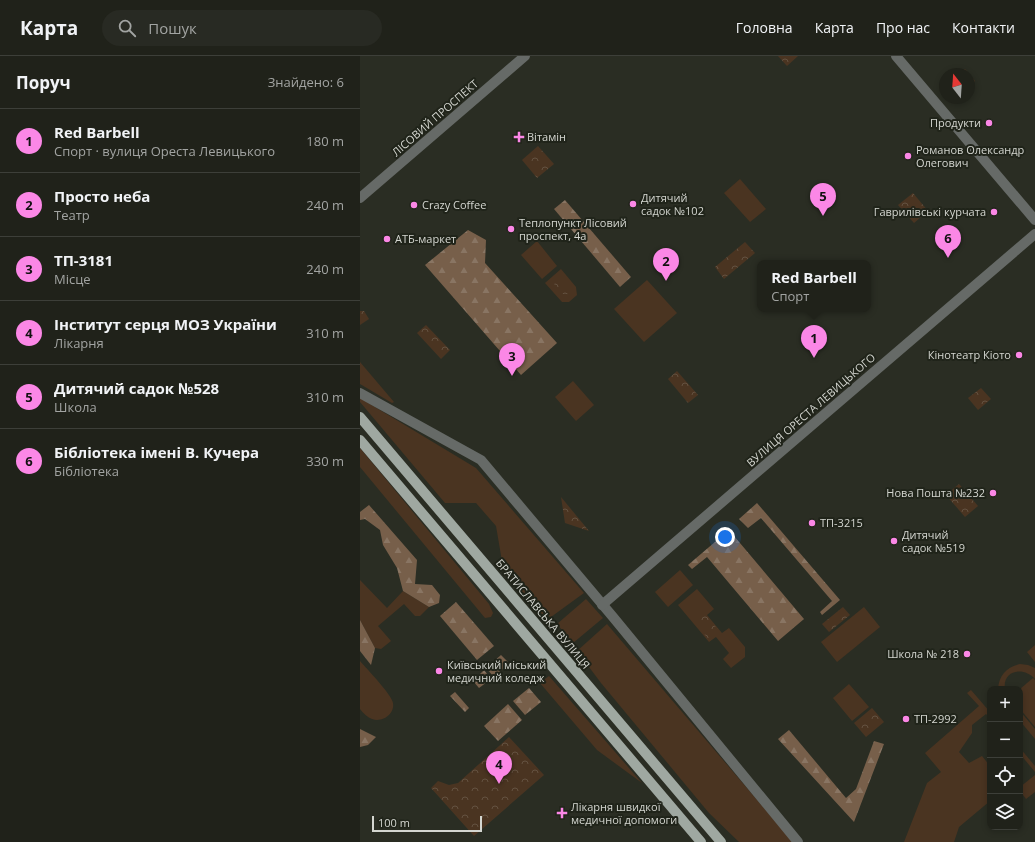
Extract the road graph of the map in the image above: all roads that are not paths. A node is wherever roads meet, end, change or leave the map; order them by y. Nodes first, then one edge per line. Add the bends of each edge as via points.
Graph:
1 (525, 56) edge
2 (896, 56) edge
3 (360, 198) edge
4 (1035, 220) edge
5 (1035, 234) edge
6 (360, 393) edge
7 (360, 417) edge
8 (360, 440) edge
9 (602, 605) junction
10 (699, 840) edge
11 (722, 842) edge
12 (798, 842) edge

1 - 3 street, ЛІСОВИЙ ПРОСПЕКТ
2 - 4 street
5 - 9 street, ВУЛИЦЯ ОРЕСТА ЛЕВИЦЬКОГО
6 - 9 street via 481,460
7 - 11 main road, БРАТИСЛАВСЬКА ВУЛИЦЯ
8 - 10 main road
9 - 12 street

